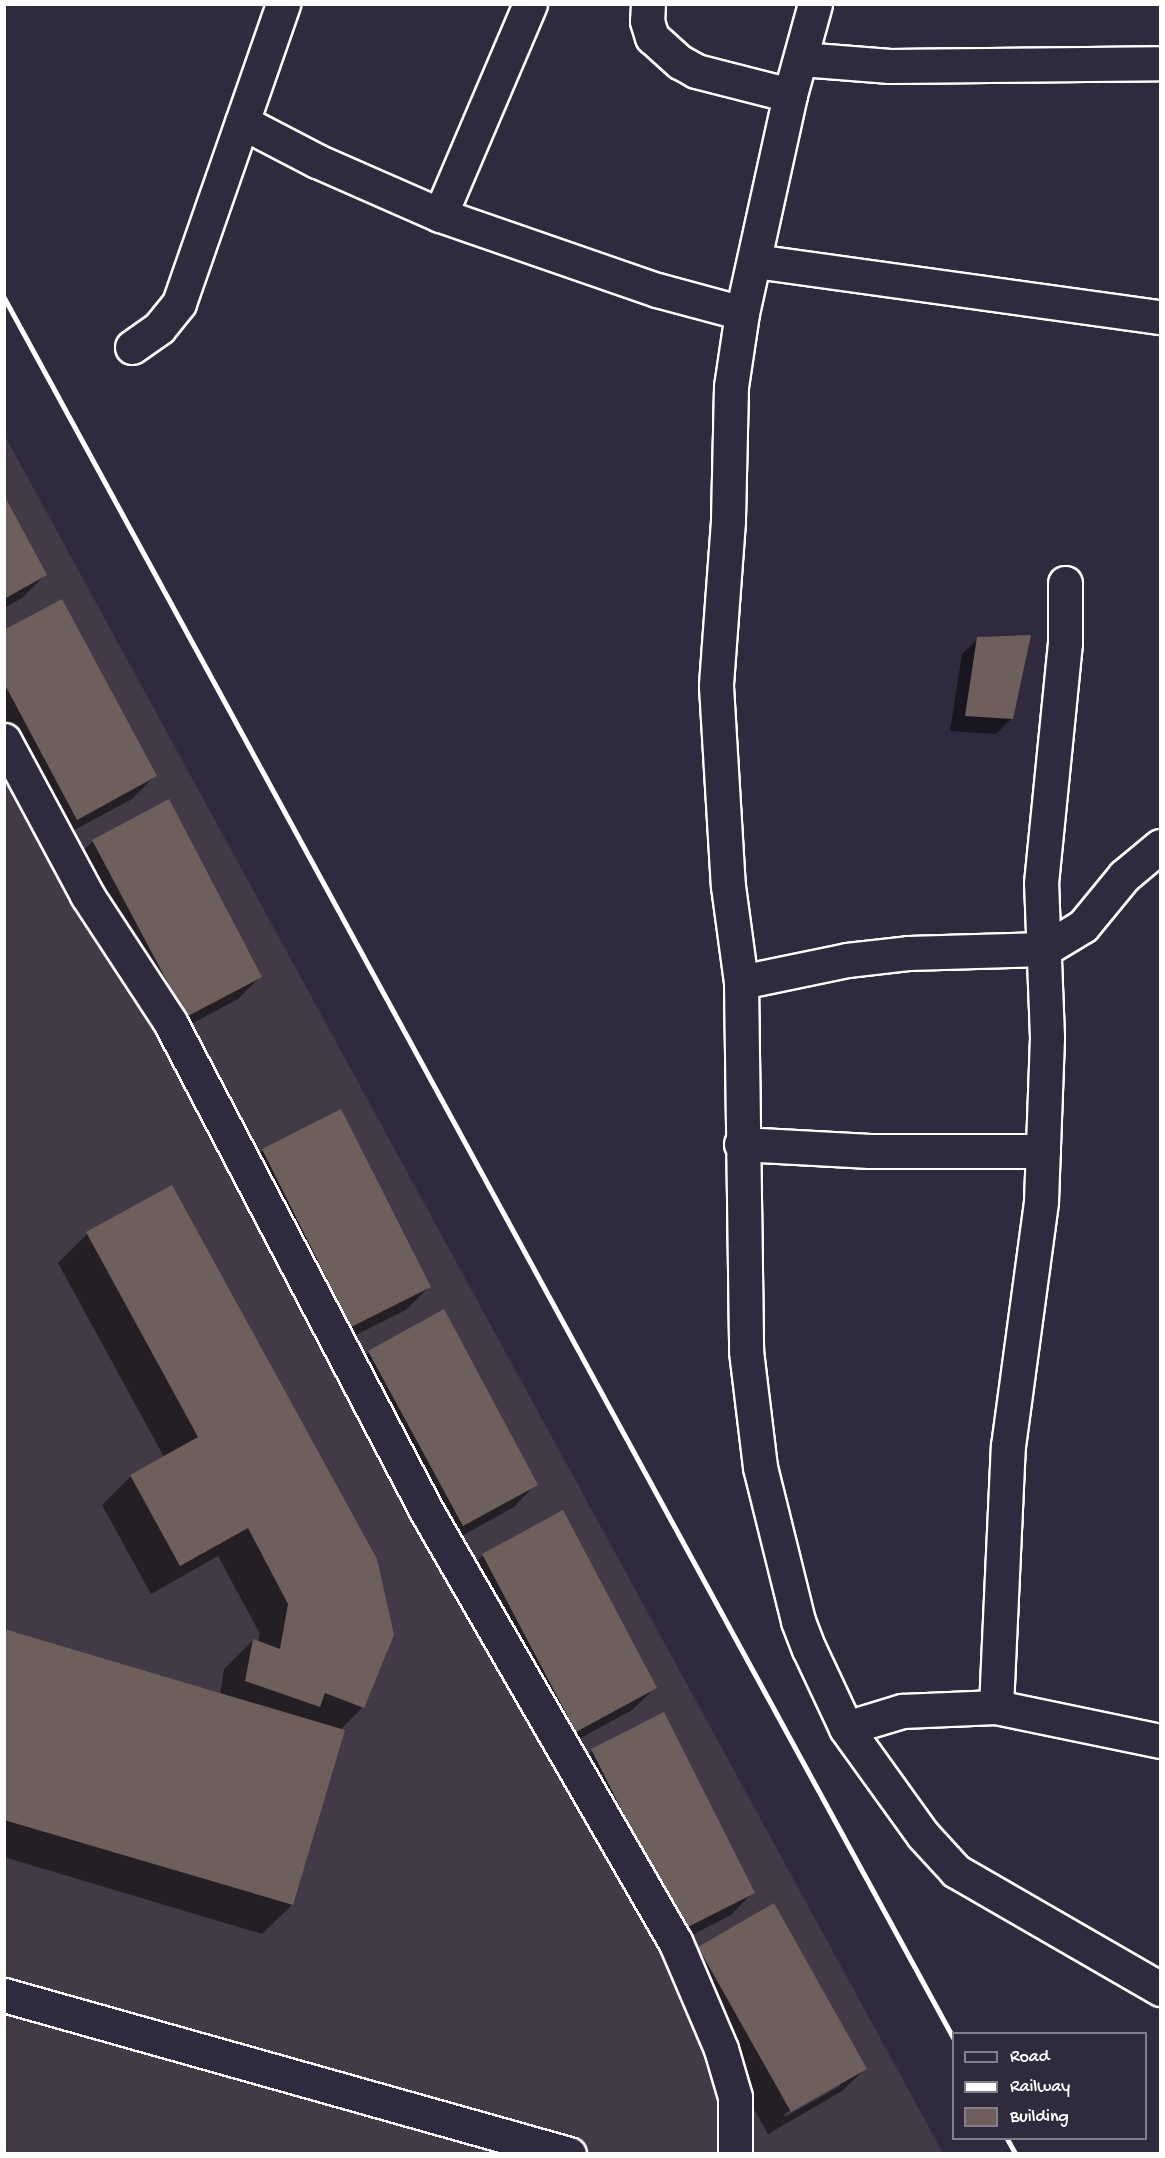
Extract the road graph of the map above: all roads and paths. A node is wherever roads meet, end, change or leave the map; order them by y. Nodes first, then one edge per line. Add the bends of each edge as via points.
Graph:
1 (283, 4) edge
2 (530, 4) edge
3 (648, 4) edge
4 (815, 4) edge
5 (801, 59) junction
6 (1161, 63) edge
7 (790, 95) junction
8 (242, 122) junction
9 (440, 215) junction
10 (755, 261) junction
11 (742, 313) junction
12 (1161, 317) edge
13 (132, 347) dead end
14 (1065, 583) dead end
15 (4, 740) edge
16 (1161, 846) edge
17 (1045, 949) junction
18 (741, 982) junction
19 (741, 1144) junction
20 (1043, 1151) junction
21 (996, 1707) junction
22 (846, 1728) junction
23 (1161, 1741) edge
24 (1161, 1989) edge
25 (4, 1995) edge
26 (569, 2154) edge
27 (735, 2154) edge

1 - 8 street
2 - 9 street
3 - 7 street via 647,21 652,37 680,62 696,71
4 - 5 street
5 - 6 street via 890,66
5 - 7 street
7 - 10 street
8 - 9 street via 317,161
8 - 13 street via 179,303 159,328
9 - 11 street via 646,286
10 - 11 street
10 - 12 street
11 - 18 street via 731,387 728,520 716,697 728,886
14 - 17 street via 1065,643 1041,884
15 - 27 street via 87,895 170,1023 427,1512 675,1941 721,2049 735,2097
16 - 17 street via 1124,876 1083,926
17 - 18 street via 898,954 847,960
17 - 20 street
18 - 19 street
19 - 20 street via 870,1151
19 - 22 street via 746,1351 760,1467 798,1621
20 - 21 street via 1028,1314 1008,1446
21 - 22 street via 902,1711
21 - 23 street
22 - 24 street via 922,1835 956,1871
25 - 26 street

